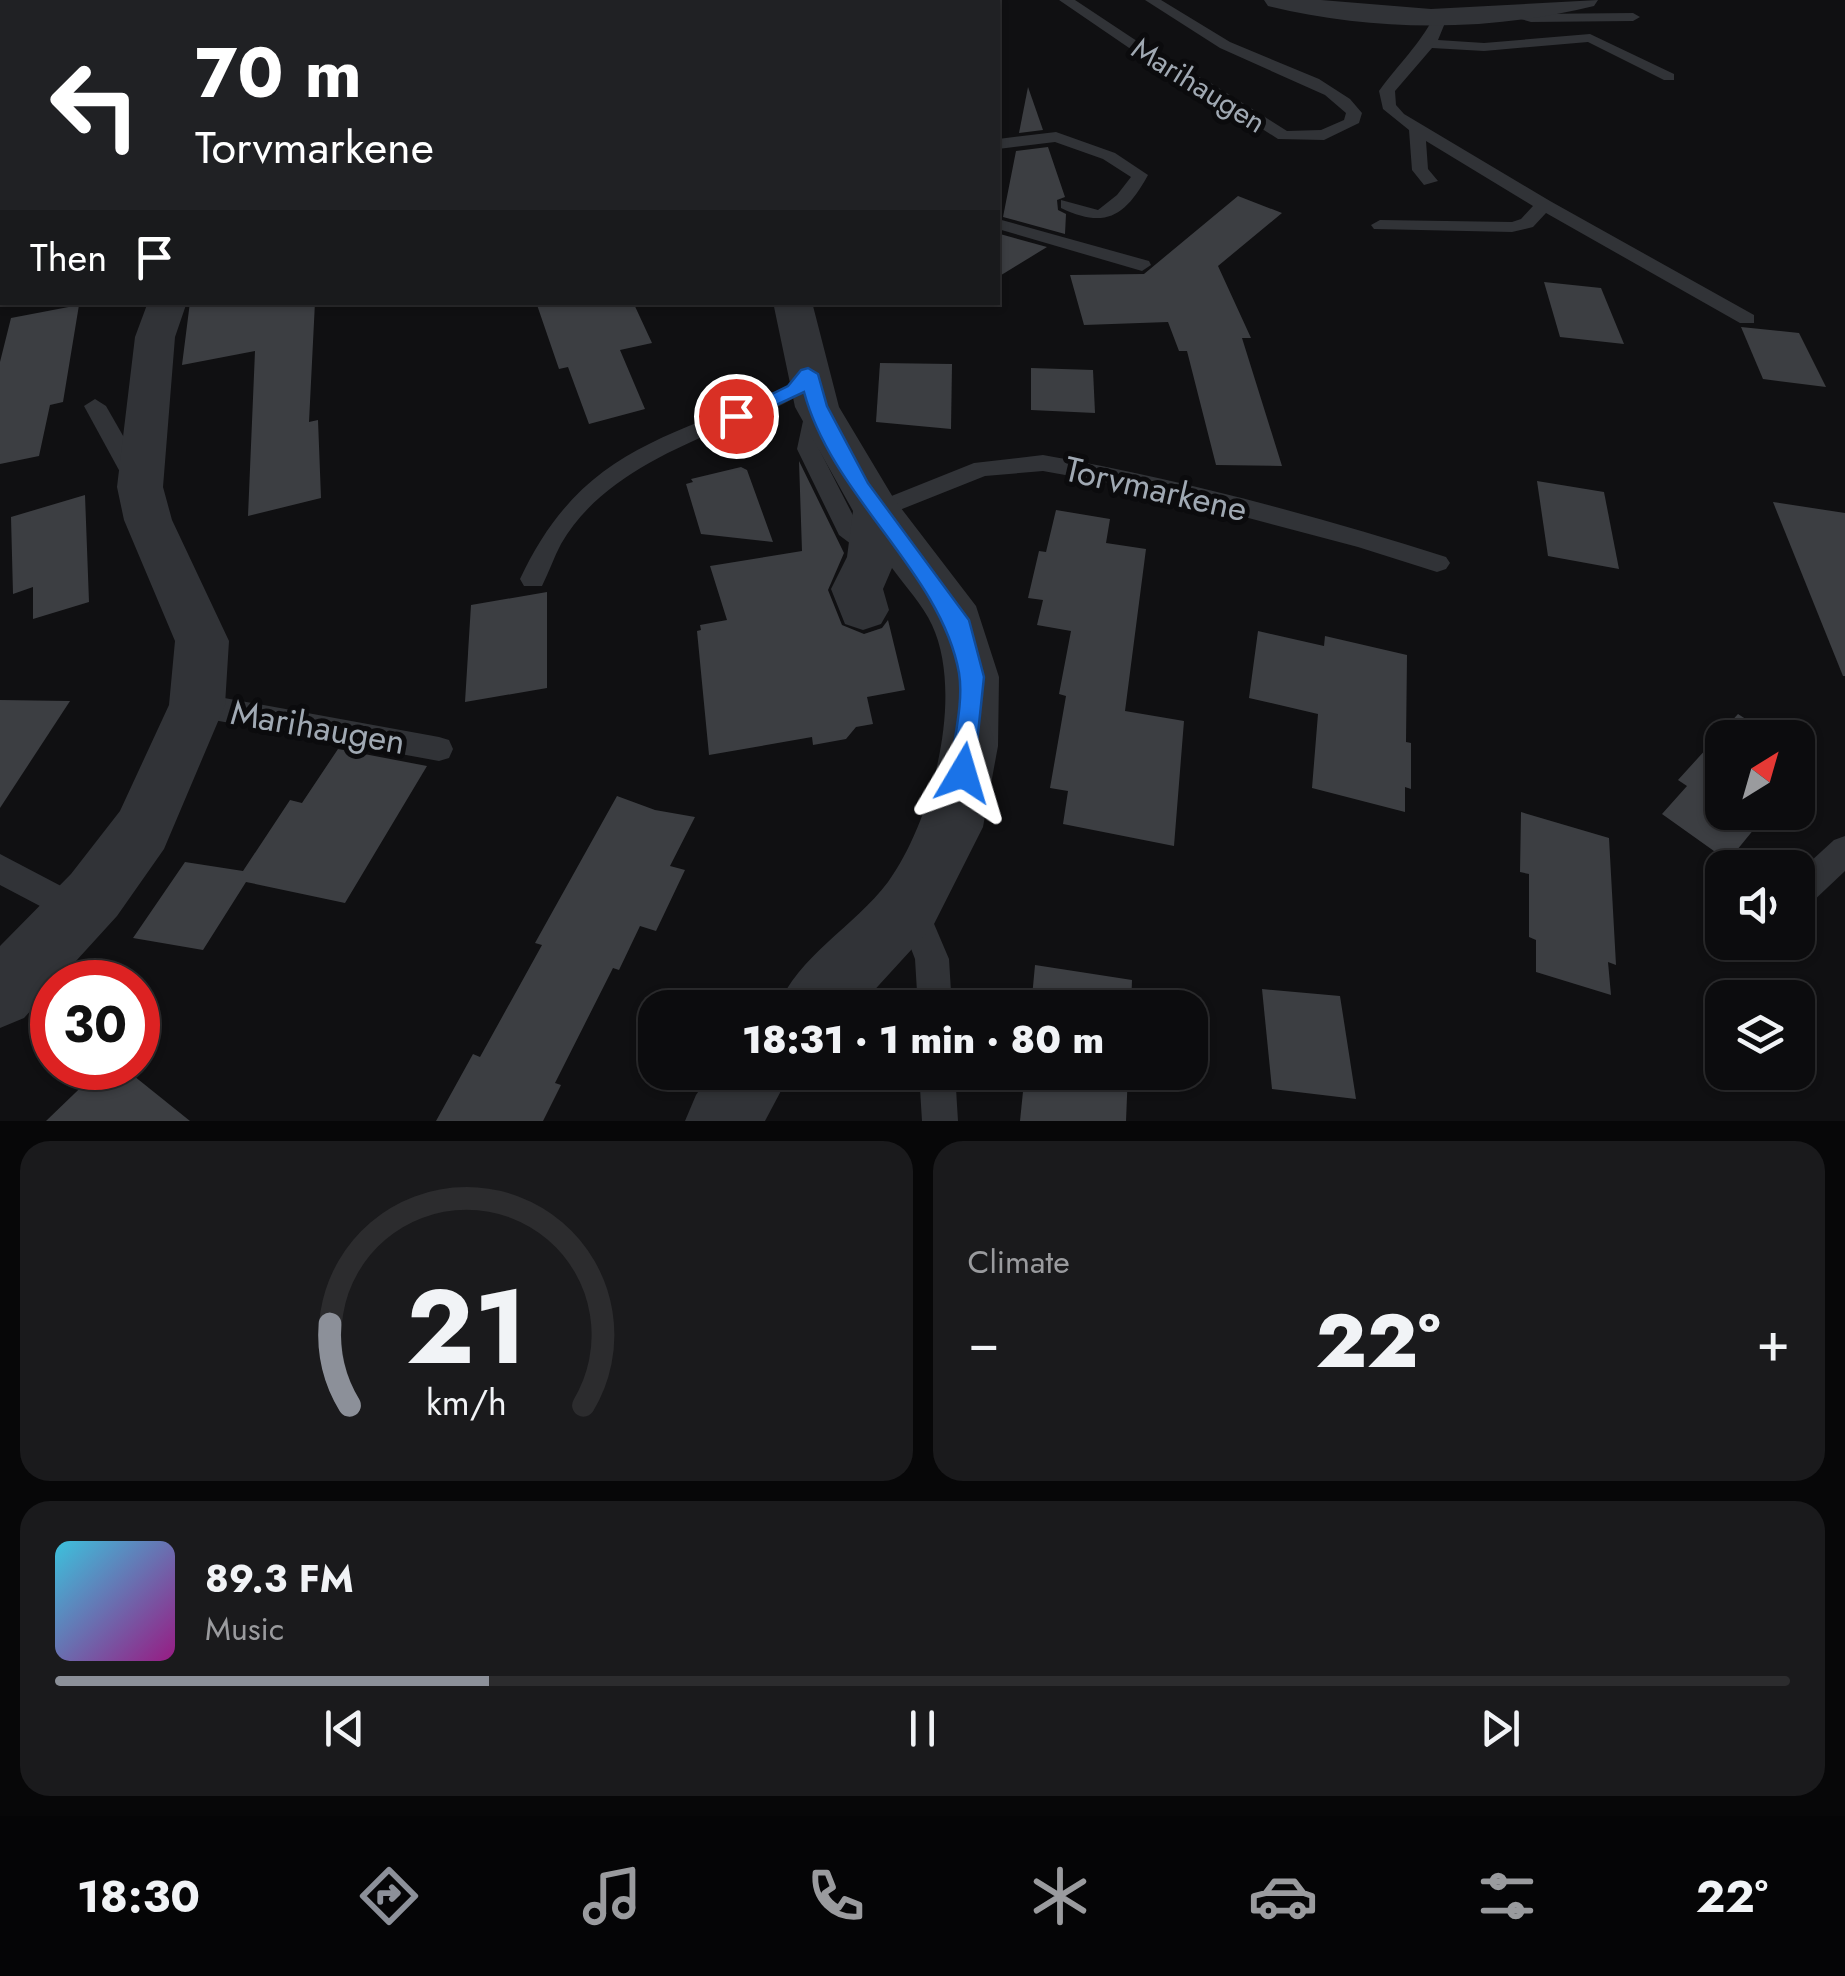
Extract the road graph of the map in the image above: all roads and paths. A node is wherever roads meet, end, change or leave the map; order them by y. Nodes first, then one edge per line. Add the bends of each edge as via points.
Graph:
1 (1066, 0) edge
2 (1277, 0) edge
3 (1585, 0) edge
4 (1185, 2) edge
5 (1160, 4) edge
6 (1510, 8) edge
7 (1634, 17) dead end
8 (1440, 18) junction
9 (1429, 44) junction
10 (1669, 77) dead end
11 (1418, 130) junction
12 (1000, 144) edge
13 (1430, 181) dead end
14 (1067, 204) dead end
15 (1544, 205) junction
16 (1380, 224) dead end
17 (1000, 225) edge
18 (1142, 265) dead end
19 (167, 305) edge
20 (793, 305) edge
21 (1747, 319) dead end
22 (813, 390) junction
23 (95, 406) dead end
24 (140, 487) junction
25 (864, 523) junction
26 (1437, 563) dead end
27 (533, 579) dead end
28 (863, 610) dead end
29 (197, 705) junction
30 (438, 749) dead end
31 (1845, 850) edge
32 (0, 869) edge
33 (1815, 878) edge
34 (94, 895) junction
35 (910, 904) junction
36 (829, 990) edge
37 (933, 990) edge
38 (0, 994) edge
39 (743, 1090) edge
40 (939, 1090) edge
41 (722, 1121) edge
42 (940, 1121) edge

1 - 5 lane, Marihaugen via 1284,136 1324,135 1352,123 1354,113 1344,100 1226,46
2 - 8 street
3 - 6 street
4 - 5 lane, Marihaugen
6 - 7 lane via 1531,18
6 - 8 street
8 - 9 lane
9 - 10 lane via 1484,47 1590,38
9 - 11 lane via 1393,80 1385,98
11 - 13 lane via 1420,170
11 - 15 lane
12 - 14 lane via 1056,137 1140,175 1104,214
15 - 16 lane via 1527,223 1512,227
15 - 21 lane
17 - 18 lane
19 - 24 street, Marihaugen via 155,338
20 - 22 street
22 - 25 street
22 - 27 lane via 795,391 636,457 563,519
23 - 24 lane, Marihaugen
24 - 29 street, Marihaugen via 202,641
25 - 26 lane, Torvmarkene via 982,469 1042,464 1132,480
25 - 28 street via 872,557 857,589
25 - 35 street via 957,620 972,677 968,746 952,827
29 - 30 lane, Marihaugen
29 - 34 street, Marihaugen via 142,830
31 - 33 lane
32 - 34 lane via 60,901
34 - 38 street, Marihaugen
35 - 36 street
35 - 37 lane via 932,959
39 - 41 street
40 - 42 lane

